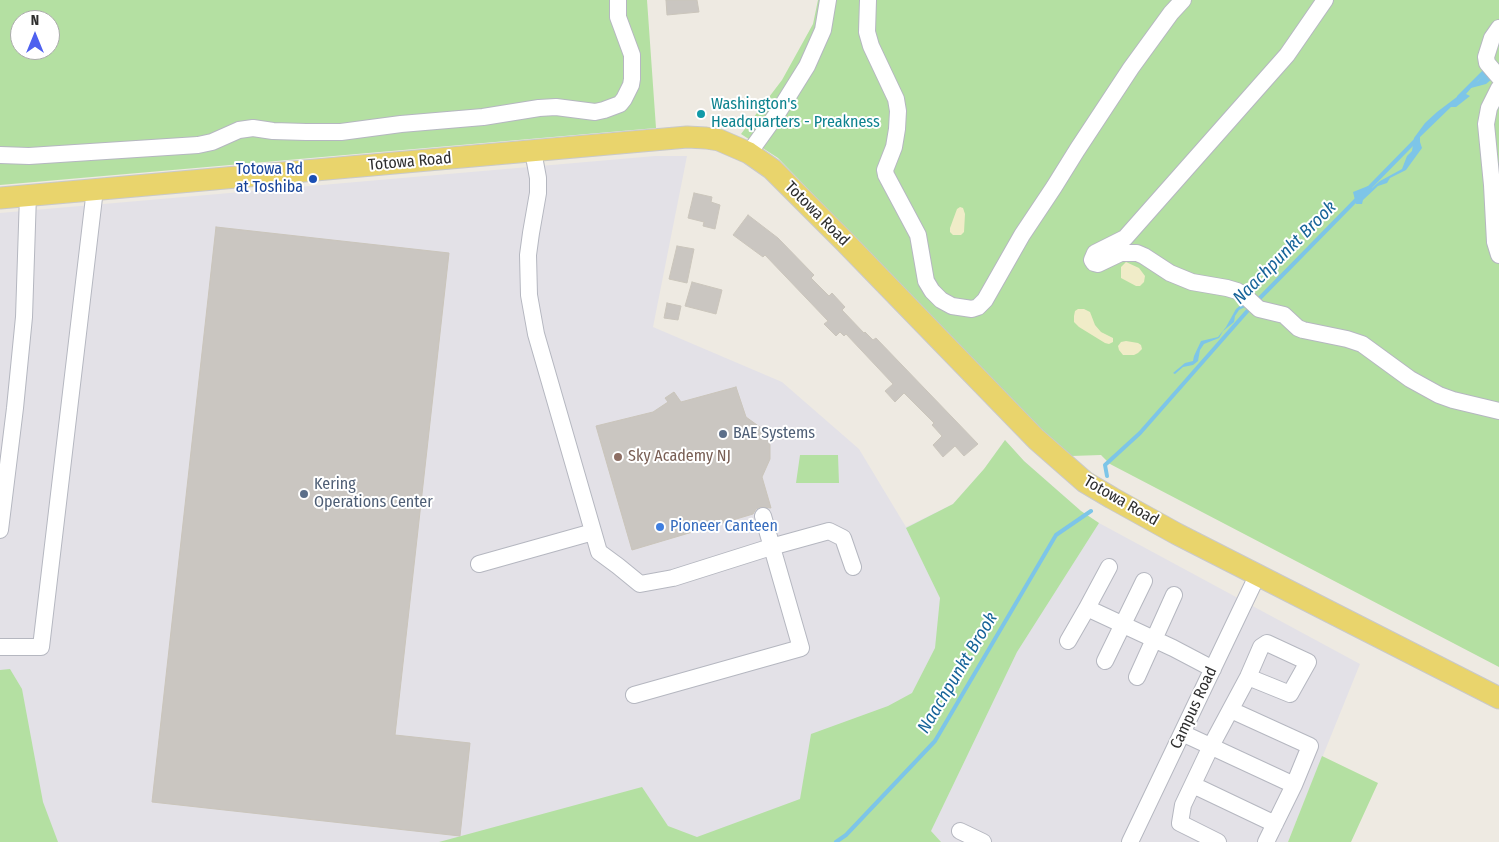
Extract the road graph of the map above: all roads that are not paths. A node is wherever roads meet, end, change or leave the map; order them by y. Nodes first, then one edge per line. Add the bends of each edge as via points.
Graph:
1 (618, 0) edge
2 (828, 0) edge
3 (868, 0) edge
4 (1183, 0) edge
5 (1325, 0) edge
6 (1499, 28) edge
7 (1495, 75) edge
8 (533, 151) junction
9 (749, 153) junction
10 (0, 155) edge
11 (95, 189) junction
12 (28, 195) junction
13 (0, 198) edge
14 (1499, 255) edge
15 (1499, 411) edge
16 (763, 516) dead end
17 (0, 530) edge
18 (593, 532) junction
19 (771, 547) junction
20 (479, 564) dead end
21 (853, 567) dead end
22 (1109, 567) dead end
23 (1258, 574) junction
24 (1144, 581) dead end
25 (1174, 595) dead end
26 (1088, 608) junction
27 (1122, 624) junction
28 (1155, 640) junction
29 (1068, 641) dead end
30 (0, 647) edge
31 (1104, 661) dead end
32 (1213, 669) junction
33 (1137, 677) dead end
34 (1248, 677) junction
35 (634, 695) dead end
36 (1499, 698) edge
37 (1231, 710) junction
38 (1182, 733) junction
39 (1211, 746) junction
40 (1193, 784) junction
41 (1294, 784) junction
42 (1275, 824) junction
43 (960, 831) dead end
44 (983, 842) edge
45 (1130, 842) edge
46 (1218, 842) edge
47 (1266, 842) edge

1 - 10 street via 618,17 632,54 632,79 620,104 604,110 538,108 341,132 253,128 239,130 212,142 188,146
2 - 9 street via 823,30 807,66
3 - 4 street via 867,32 896,99 898,111 894,147 886,175 918,235 926,281 932,291 952,306 972,309 985,300 1022,235 1131,68
5 - 15 street via 1287,55 1125,238 1094,253 1094,263 1121,253 1137,253 1192,282 1237,291 1253,303 1284,315 1298,328 1362,344 1410,379 1439,395
6 - 7 street via 1489,44 1486,58
7 - 14 street via 1486,124 1495,242
8 - 9 main road, Totowa Road via 706,138
8 - 11 main road, Totowa Road
8 - 18 street via 538,193 528,255 529,295 536,334
9 - 23 main road, Totowa Road via 772,169 996,399 1078,476 1177,534
11 - 12 main road, Totowa Road
11 - 30 street via 41,647
12 - 13 main road, Totowa Road
12 - 17 street via 23,325
16 - 19 street
18 - 19 street via 599,552 640,584 673,578
18 - 20 street
19 - 21 street via 829,531 843,538
19 - 35 street via 801,648
22 - 26 street
23 - 32 street, Campus Road
23 - 36 main road, Totowa Road
24 - 27 street
25 - 28 street
26 - 27 street
26 - 29 street
27 - 28 street
27 - 31 street
28 - 32 street
28 - 33 street
32 - 38 street, Campus Road
34 - 34 street via 1260,647 1267,643 1308,662 1290,694
34 - 37 street
37 - 39 street
37 - 41 street via 1310,746
38 - 39 street
38 - 45 street, Campus Road
39 - 40 street
39 - 41 street
40 - 42 street
40 - 46 street via 1180,823
41 - 42 street
42 - 47 street
43 - 44 street

